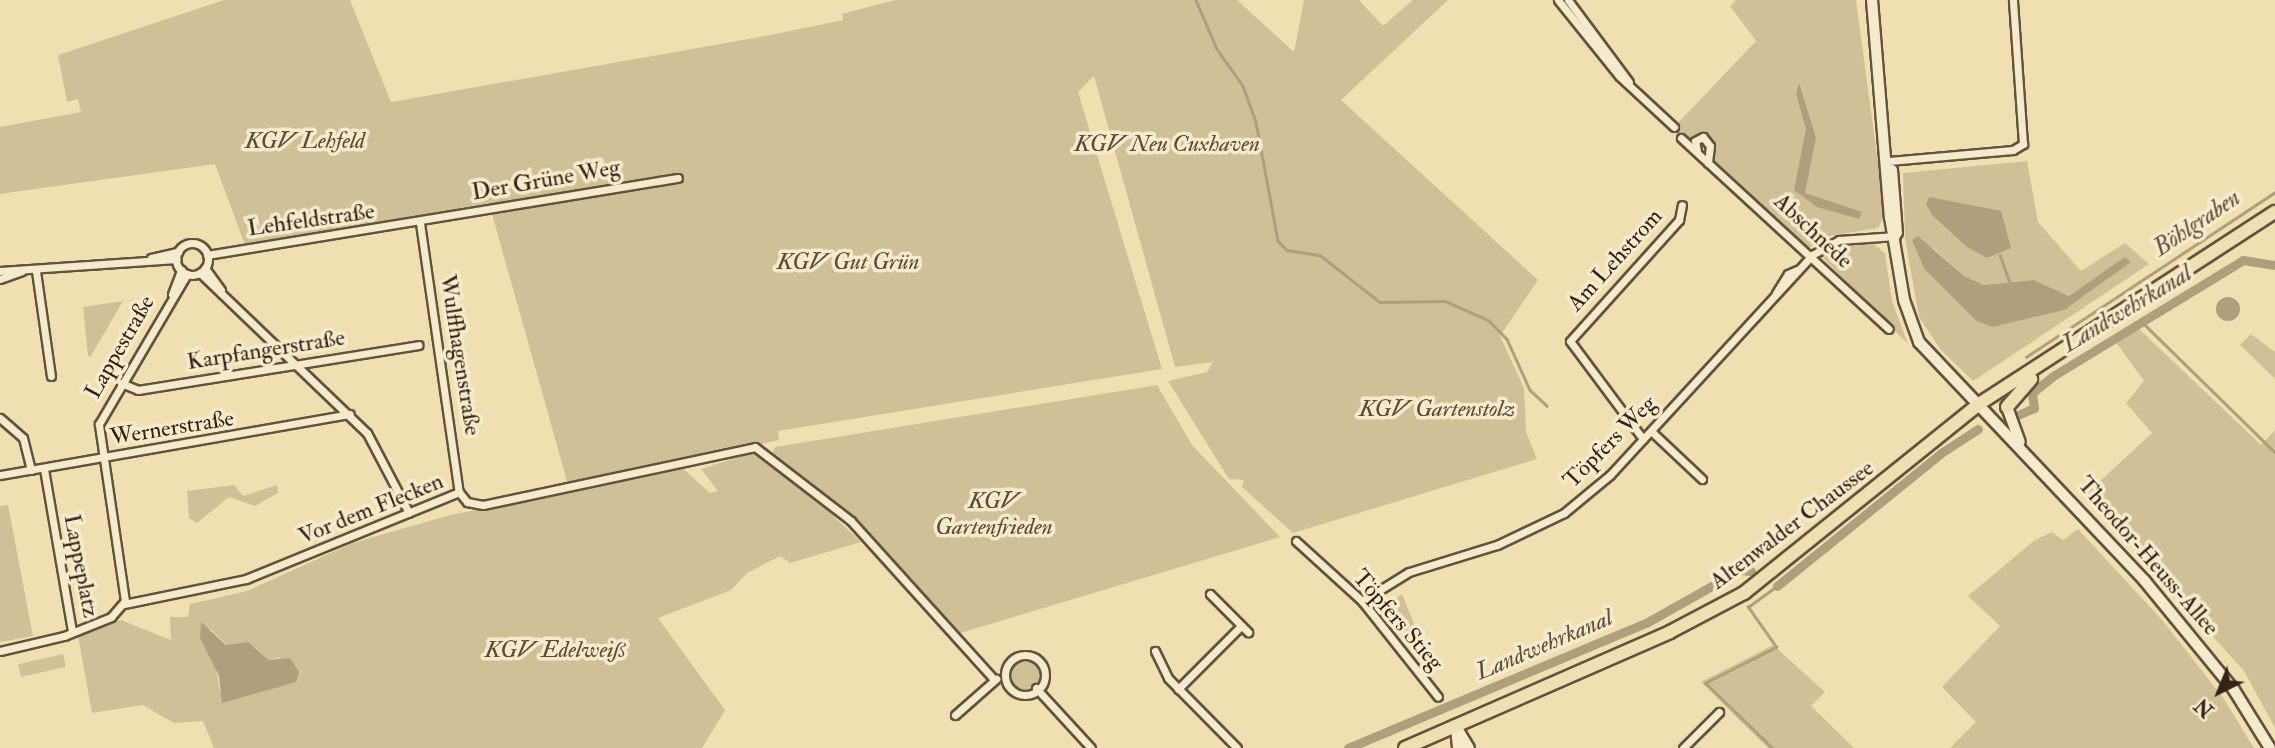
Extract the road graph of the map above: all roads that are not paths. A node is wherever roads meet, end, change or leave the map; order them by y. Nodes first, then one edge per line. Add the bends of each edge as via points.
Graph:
1 (1558, 0) edge
2 (1568, 0) edge
3 (1872, 0) edge
4 (2013, 0) edge
5 (1636, 91) junction
6 (1674, 127) dead end
7 (1681, 138) dead end
8 (1697, 152) junction
9 (1889, 161) junction
10 (1708, 163) junction
11 (678, 178) dead end
12 (1682, 205) dead end
13 (2275, 212) edge
14 (420, 223) junction
15 (1896, 236) junction
16 (207, 255) junction
17 (1812, 255) junction
18 (177, 256) junction
19 (0, 271) edge
20 (22, 271) junction
21 (36, 271) junction
22 (203, 271) junction
23 (184, 272) junction
24 (0, 279) edge
25 (1889, 329) dead end
26 (439, 342) junction
27 (429, 344) tunnel mouth
28 (418, 345) tunnel mouth
29 (2066, 347) junction
30 (296, 363) junction
31 (51, 376) dead end
32 (121, 383) junction
33 (1979, 404) junction
34 (2007, 407) joint
35 (350, 414) junction
36 (0, 418) edge
37 (1651, 431) junction
38 (1643, 439) junction
39 (2022, 448) junction
40 (104, 459) junction
41 (44, 469) junction
42 (31, 470) junction
43 (0, 475) edge
44 (1702, 479) dead end
45 (459, 492) junction
46 (409, 513) junction
47 (1296, 541) dead end
48 (1210, 594) dead end
49 (1362, 601) junction
50 (124, 604) junction
51 (1241, 626) junction
52 (72, 631) junction
53 (1248, 632) dead end
54 (0, 651) edge
55 (1155, 651) dead end
56 (1003, 678) junction
57 (994, 679) junction
58 (1036, 688) junction
59 (1178, 689) junction
60 (1438, 697) dead end
61 (1719, 712) dead end
62 (955, 715) dead end
63 (1455, 725) junction
64 (1091, 748) edge
65 (1237, 748) edge
66 (1405, 748) edge
67 (1458, 748) edge
68 (1469, 748) edge
69 (1683, 748) edge
70 (2270, 748) edge

1 - 5 street
2 - 5 street
3 - 9 street, Theodor-Heuss-Allee
4 - 9 street via 2023,144 2012,150
5 - 6 street
7 - 8 street, Abschnede
8 - 10 street, Abschnede
8 - 10 street, Abschnede via 1695,141 1703,137 1710,146
9 - 15 street, Theodor-Heuss-Allee via 1890,217
10 - 17 street, Abschnede
11 - 14 street, Der Grüne Weg
12 - 38 street, Am Lehstrom via 1679,220 1570,341
13 - 29 main road, Altenwalder Chaussee
14 - 16 street, Lehfeldstraße
14 - 26 street, Wulffhagenstraße
15 - 17 street, Töpfers Weg via 1839,240
15 - 33 street, Theodor-Heuss-Allee via 1904,300 1919,342
16 - 18 street, Lehfeldstraße via 195,244
16 - 22 street
17 - 25 street, Abschnede
17 - 37 street, Töpfers Weg via 1780,282 1776,294
18 - 21 street
18 - 23 street
19 - 20 street
20 - 21 street
20 - 24 street
21 - 31 street
22 - 23 street
22 - 30 street
23 - 32 street, Lappestraße
26 - 27 street
26 - 45 street, Wulffhagenstraße
28 - 30 street, Karpfangerstraße
29 - 33 main road, Altenwalder Chaussee
29 - 34 main road, Altenwalder Chaussee via 2021,386
30 - 32 street, Karpfangerstraße via 138,390
30 - 35 street
32 - 40 street, Lappestraße via 99,424
33 - 39 street, Theodor-Heuss-Allee
33 - 63 main road, Altenwalder Chaussee via 1744,593 1670,632
34 - 39 street
35 - 40 street, Wernerstraße
35 - 46 street via 376,445
36 - 42 street via 23,439
37 - 38 street, Töpfers Weg
37 - 44 street
38 - 49 street, Töpfers Weg via 1589,494 1534,531 1427,564
39 - 70 street, Theodor-Heuss-Allee via 2191,636
40 - 41 street, Wernerstraße
40 - 50 street, Lappeplatz via 127,589
41 - 42 street, Wernerstraße
41 - 52 street, Lappeplatz
42 - 43 street, Wernerstraße
45 - 46 street, Vor dem Flecken
45 - 57 street, Vor dem Flecken via 467,502 483,505 755,447 851,521
46 - 50 street, Vor dem Flecken via 246,579
47 - 49 street, Töpfers Stieg
48 - 51 street
49 - 60 street, Töpfers Stieg
50 - 52 street, Lappeplatz via 111,617
51 - 53 street
51 - 59 street
52 - 54 street
55 - 59 street
56 - 57 street
56 - 58 street via 1020,698
56 - 58 street via 1020,657 1032,655 1047,673
57 - 62 street
58 - 64 street
59 - 65 street
61 - 69 street
63 - 66 main road, Altenwalder Chaussee
63 - 67 street
63 - 68 street

